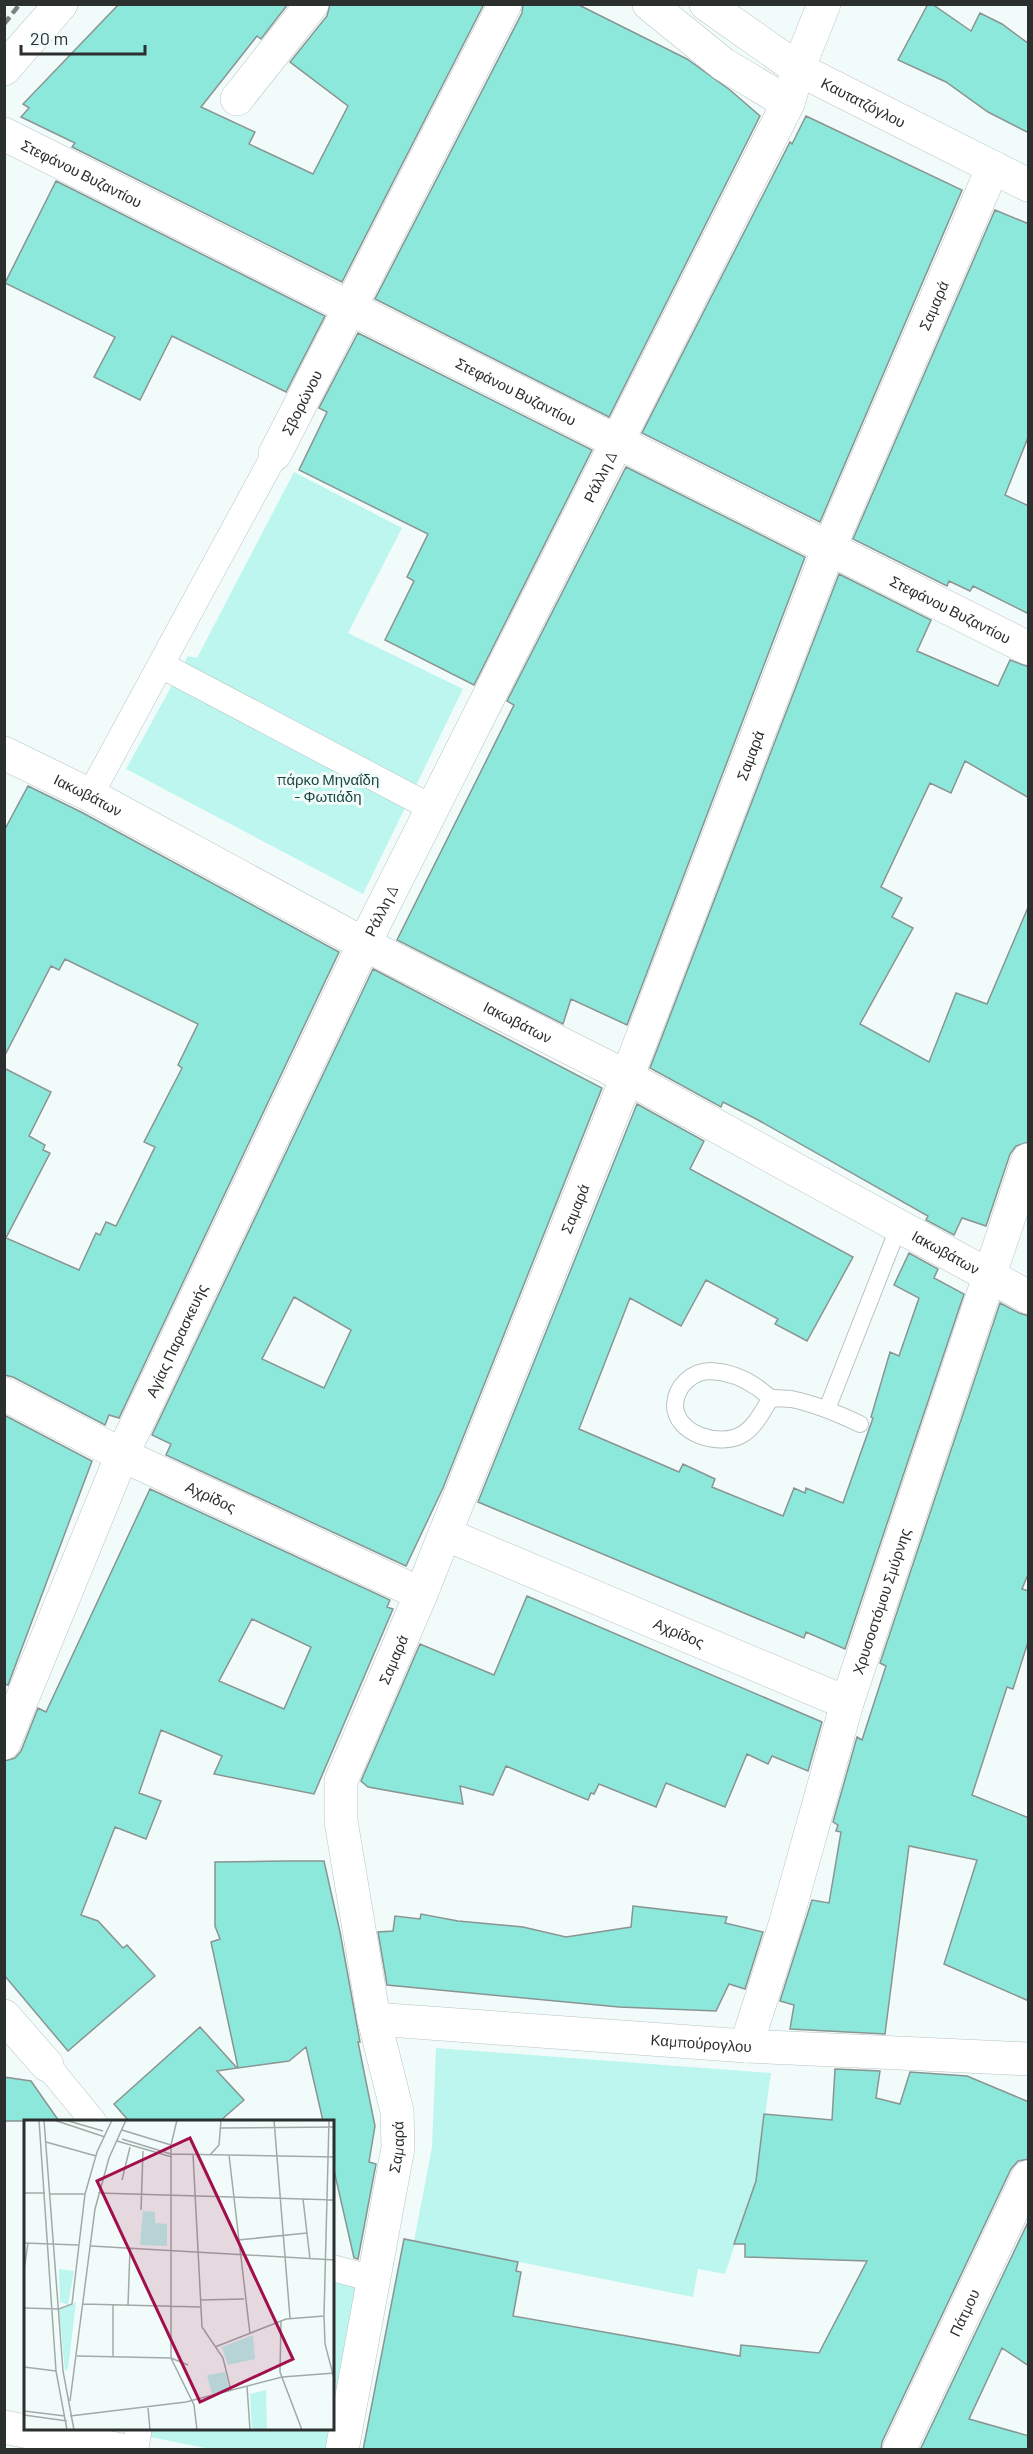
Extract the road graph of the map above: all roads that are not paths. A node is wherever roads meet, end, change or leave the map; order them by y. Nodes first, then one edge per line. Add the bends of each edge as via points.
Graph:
1 (62, 4) edge
2 (312, 4) edge
3 (505, 4) edge
4 (649, 4) edge
5 (706, 4) edge
6 (824, 4) edge
7 (4, 69) edge
8 (798, 69) junction
9 (237, 99) dead end
10 (788, 103) junction
11 (4, 134) edge
12 (993, 167) junction
13 (1029, 185) edge
14 (350, 307) junction
15 (616, 441) junction
16 (275, 454) joint
17 (829, 548) junction
18 (1029, 648) edge
19 (160, 665) junction
20 (7, 761) edge
21 (90, 795) junction
22 (432, 808) junction
23 (364, 944) junction
24 (627, 1077) junction
25 (1029, 1160) edge
26 (899, 1226) junction
27 (990, 1275) junction
28 (1029, 1297) edge
29 (4, 1394) edge
30 (771, 1398) junction
31 (827, 1409) junction
32 (860, 1424) dead end
33 (122, 1455) junction
34 (444, 1534) junction
35 (421, 1594) junction
36 (847, 1703) junction
37 (4, 1743) edge
38 (4, 2016) edge
39 (374, 2019) junction
40 (746, 2046) junction
41 (1029, 2059) edge
42 (47, 2064) joint
43 (92, 2120) edge
44 (1029, 2176) edge
45 (334, 2268) edge
46 (374, 2280) junction
47 (4, 2427) edge
48 (139, 2430) edge
49 (121, 2450) edge
50 (135, 2450) edge
51 (342, 2450) edge
52 (899, 2450) edge

1 - 7 street
2 - 9 street
3 - 14 street, Σβορώνου
4 - 10 street via 723,64
5 - 8 street, Καυτατζόγλου
6 - 8 street, Ράλλη Δ
8 - 10 street, Ράλλη Δ
8 - 12 street, Καυτατζόγλου
10 - 15 street, Ράλλη Δ
11 - 14 street, Στεφάνου Βυζαντίου
12 - 13 street, Καυτατζόγλου
12 - 17 street, Σαμαρά
14 - 15 street, Στεφάνου Βυζαντίου
14 - 16 street, Σβορώνου
15 - 17 street, Στεφάνου Βυζαντίου
15 - 22 street, Ράλλη Δ
16 - 19 street, Σβορώνου
17 - 18 street, Στεφάνου Βυζαντίου
17 - 24 street, Σαμαρά
19 - 21 street, Σβορώνου
19 - 22 street
20 - 21 street, Ιακωβάτων
21 - 23 street, Ιακωβάτων
22 - 23 street, Ράλλη Δ
23 - 24 street, Ιακωβάτων
23 - 33 street, Αγίας Παρασκευής
24 - 26 street, Ιακωβάτων
24 - 34 street, Σαμαρά
25 - 27 street, Χρυσοστόμου Σμύρνης
26 - 27 street, Ιακωβάτων
26 - 31 lane
27 - 28 street, Ιακωβάτων
27 - 36 street, Χρυσοστόμου Σμύρνης
29 - 33 street, Αχρίδος
30 - 30 lane via 733,1374 711,1371 694,1374 682,1386 675,1405 687,1428 716,1441 730,1441 756,1422
30 - 31 lane
31 - 32 lane
33 - 35 street, Αχρίδος
33 - 37 street, Αγίας Παρασκευής
34 - 35 street, Σαμαρά
34 - 36 street, Αχρίδος
35 - 39 street, Σαμαρά via 341,1781 341,1821
36 - 40 street, Χρυσοστόμου Σμύρνης via 785,1925
38 - 42 street
39 - 40 street, Καμπούρογλου
39 - 46 street, Σαμαρά via 398,2111 398,2148
40 - 41 street, Καμπούρογλου
42 - 43 street
44 - 52 street, Πάτμου
45 - 46 street
46 - 51 street, Σαμαρά
47 - 49 street
48 - 50 street

